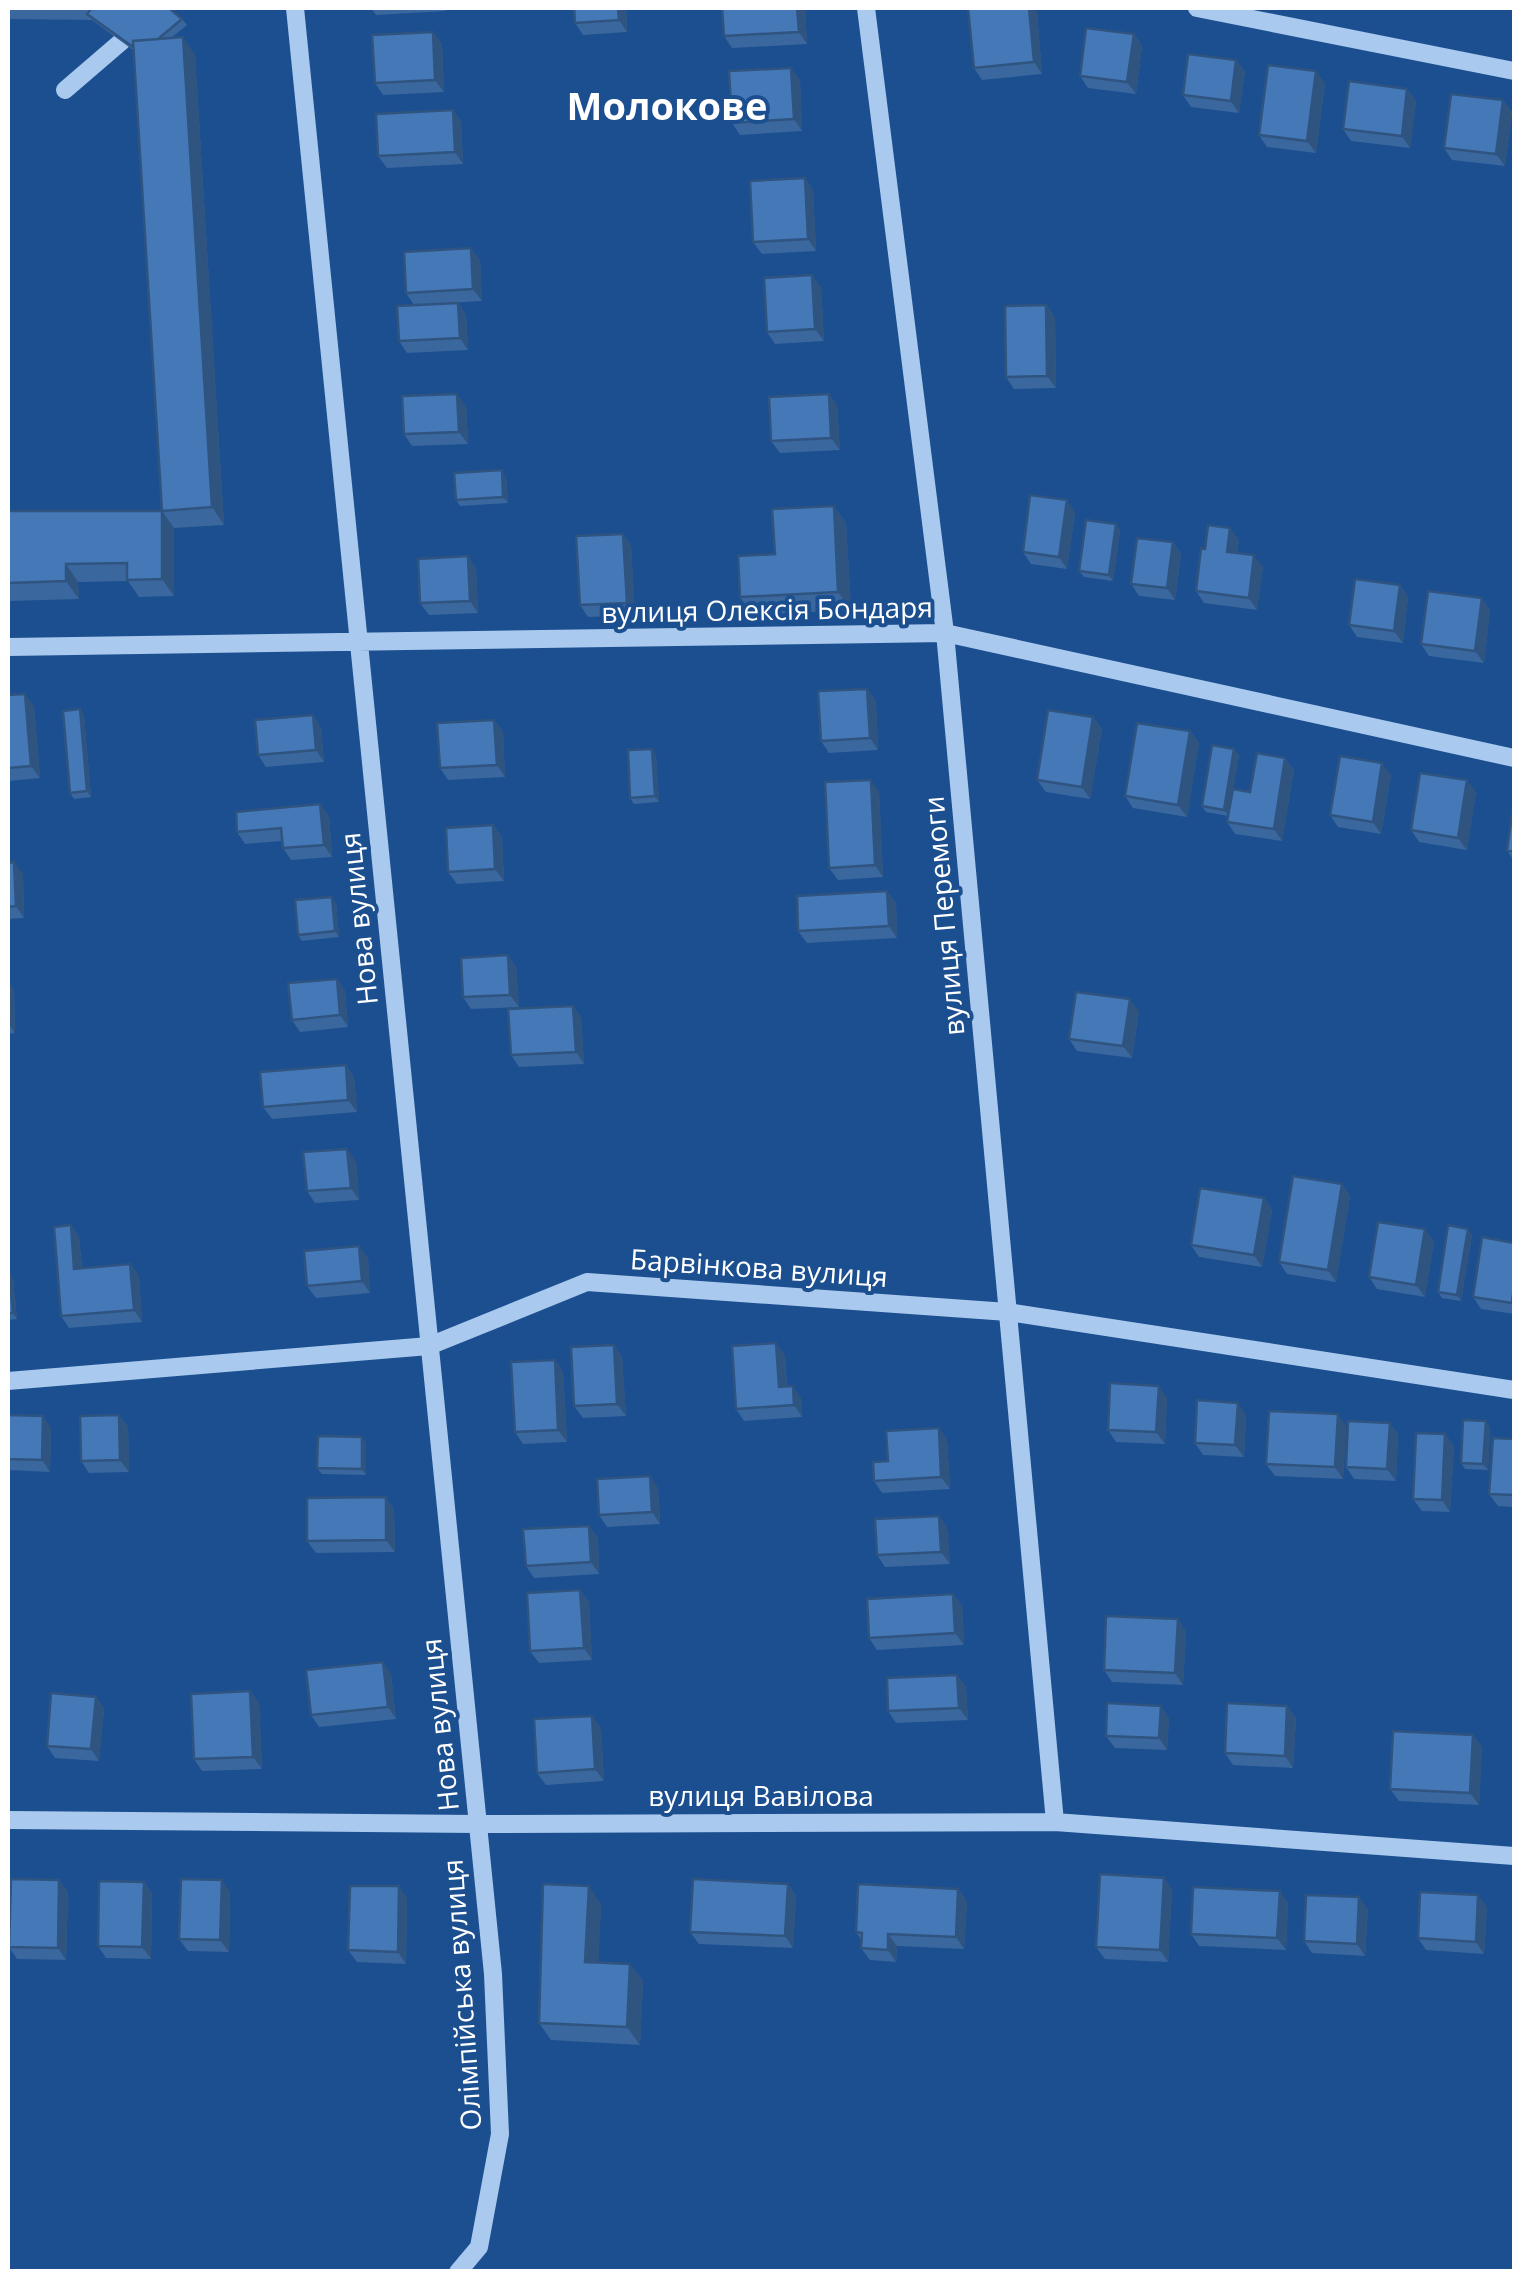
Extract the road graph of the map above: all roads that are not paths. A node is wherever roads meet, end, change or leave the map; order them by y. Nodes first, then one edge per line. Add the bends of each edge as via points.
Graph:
1 (295, 8) edge
2 (866, 8) edge
3 (1197, 8) edge
4 (122, 41) edge
5 (1514, 70) edge
6 (65, 90) dead end
7 (944, 633) junction
8 (358, 642) junction
9 (8, 647) edge
10 (1514, 758) edge
11 (1008, 1312) junction
12 (429, 1346) junction
13 (8, 1381) edge
14 (1514, 1390) edge
15 (8, 1820) edge
16 (1056, 1822) junction
17 (476, 1824) junction
18 (1514, 1856) edge
19 (458, 2272) edge

1 - 8 street, Нова вулиця
2 - 7 street, вулиця Перемоги
3 - 5 street
4 - 6 street
7 - 8 street, вулиця Олексія Бондаря
7 - 10 street, вулиця Олексія Бондаря
7 - 11 street, вулиця Перемоги
8 - 9 street, вулиця Олексія Бондаря
8 - 12 street, Нова вулиця
11 - 12 street, Барвінкова вулиця via 587,1282
11 - 14 street, Барвінкова вулиця
11 - 16 street, вулиця Перемоги
12 - 13 street, Барвінкова вулиця
12 - 17 street, Нова вулиця
15 - 17 street, вулиця Вавілова
16 - 17 street, вулиця Вавілова
16 - 18 street, вулиця Вавілова
17 - 19 street, Олімпійська вулиця via 493,1974 500,2134 479,2247

